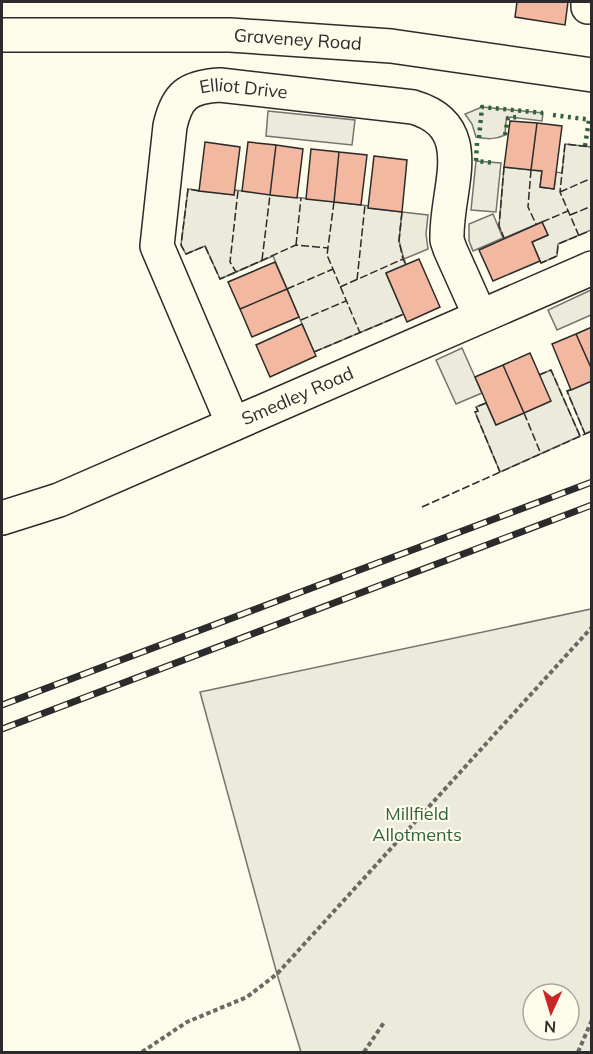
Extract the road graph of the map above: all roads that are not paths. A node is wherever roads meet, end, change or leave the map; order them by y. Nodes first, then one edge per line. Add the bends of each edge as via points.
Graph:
1 (2, 35) edge
2 (591, 75) edge
3 (591, 268) edge
4 (480, 316) junction
5 (233, 424) junction
6 (2, 518) edge

1 - 2 street, Graveney Road via 230,35 413,49
3 - 4 street, Smedley Road
4 - 5 street, Smedley Road
4 - 5 street, Elliot Drive via 447,240 455,151 452,135 430,112 220,85 190,90 181,98 170,126 157,246
5 - 6 street, Smedley Road via 59,500

